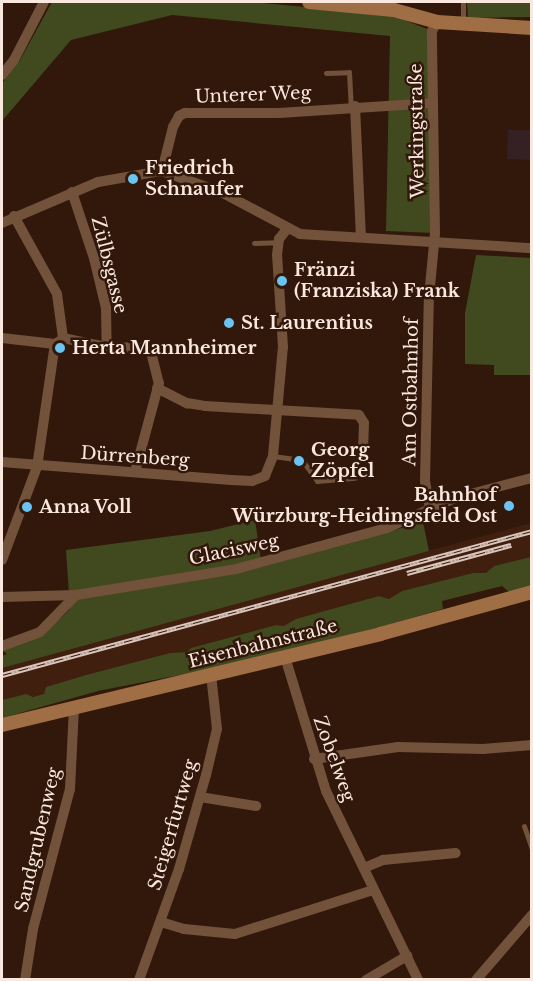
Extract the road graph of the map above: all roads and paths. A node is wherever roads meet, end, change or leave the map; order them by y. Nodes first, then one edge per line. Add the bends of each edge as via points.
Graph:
1 (44, 2) edge
2 (309, 2) edge
3 (463, 2) edge
4 (437, 22) junction
5 (463, 25) junction
6 (531, 28) edge
7 (326, 73) dead end
8 (2, 75) edge
9 (433, 103) junction
10 (353, 106) junction
11 (162, 171) junction
12 (72, 192) junction
13 (14, 216) junction
14 (2, 223) edge
15 (286, 230) junction
16 (361, 237) junction
17 (435, 241) junction
18 (278, 242) junction
19 (254, 243) dead end
20 (531, 248) edge
21 (2, 338) edge
22 (59, 341) junction
23 (106, 347) junction
24 (157, 388) junction
25 (277, 409) junction
26 (363, 452) dead end
27 (273, 456) junction
28 (2, 462) edge
29 (37, 466) junction
30 (135, 472) junction
31 (355, 478) dead end
32 (531, 478) edge
33 (430, 509) junction
34 (2, 560) edge
35 (531, 592) edge
36 (76, 595) junction
37 (2, 597) edge
38 (2, 646) edge
39 (285, 657) junction
40 (211, 675) junction
41 (74, 707) junction
42 (2, 725) edge
43 (531, 745) edge
44 (314, 759) junction
45 (200, 797) junction
46 (256, 806) dead end
47 (524, 826) dead end
48 (531, 849) edge
49 (456, 853) dead end
50 (364, 868) junction
51 (373, 890) junction
52 (531, 915) edge
53 (161, 922) junction
54 (407, 956) junction
55 (25, 980) edge
56 (139, 980) edge
57 (366, 980) edge
58 (418, 980) edge
59 (476, 980) edge

1 - 8 street
2 - 4 street via 394,9
3 - 5 lane
4 - 5 street
4 - 9 street, Werkingstraße via 432,32
5 - 6 street
7 - 10 lane, Unterer Weg via 348,72
9 - 10 street, Unterer Weg
9 - 17 street, Werkingstraße
10 - 11 street, Unterer Weg via 279,113 185,113 174,127
10 - 16 street, Unterer Weg
11 - 12 street via 118,177
11 - 15 street via 223,193
12 - 13 street
12 - 23 street, Zülbsgasse via 101,288
13 - 14 street
13 - 22 street via 57,294
15 - 16 street via 315,237
15 - 18 street
16 - 17 street
17 - 20 street
17 - 33 street, Am Ostbahnhof via 429,297 425,471
18 - 19 lane
18 - 25 street via 282,309
21 - 22 street
22 - 23 street
22 - 29 street
23 - 24 street via 150,348 159,370
24 - 25 street via 187,403
24 - 30 street
25 - 26 street via 359,415 364,423
25 - 27 street
27 - 30 street, Dürrenberg via 265,476 252,481
27 - 31 lane via 302,460 317,481
28 - 29 street, Dürrenberg
29 - 30 street, Dürrenberg
29 - 34 street
32 - 33 street via 455,498
33 - 36 street, Glacisweg via 387,528 236,569
35 - 39 street, Eisenbahnstraße
36 - 37 street, Glacisweg
36 - 38 street via 40,632
39 - 40 street, Eisenbahnstraße
39 - 44 street, Zobelweg
40 - 41 street, Eisenbahnstraße
40 - 45 street, Steigerfurtweg via 217,729
41 - 42 street, Eisenbahnstraße
41 - 55 street, Sandgrubenweg via 70,789 33,929
43 - 44 street via 483,749 398,747
44 - 50 street, Zobelweg
45 - 46 street
45 - 53 street, Steigerfurtweg
47 - 48 lane
49 - 50 street via 383,860
50 - 51 street, Zobelweg
51 - 53 street via 235,934 184,929
51 - 54 street, Zobelweg
52 - 59 street
53 - 56 street, Steigerfurtweg
54 - 57 street
54 - 58 street, Zobelweg

